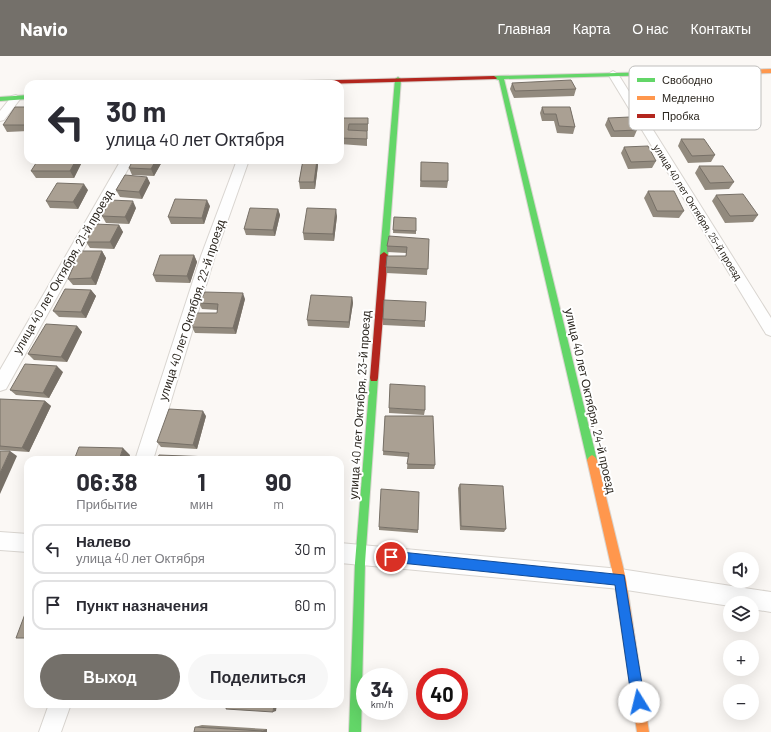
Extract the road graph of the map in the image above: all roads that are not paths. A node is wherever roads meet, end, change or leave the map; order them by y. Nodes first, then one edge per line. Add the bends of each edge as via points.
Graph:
1 (761, 71) edge
2 (771, 71) edge
3 (613, 74) junction
4 (629, 74) edge
5 (501, 78) junction
6 (398, 79) junction
7 (344, 81) edge
8 (24, 97) edge
9 (16, 98) junction
10 (0, 99) edge
11 (629, 100) edge
12 (0, 118) edge
13 (648, 130) edge
14 (125, 164) edge
15 (242, 164) edge
16 (771, 330) edge
17 (0, 384) edge
18 (145, 456) edge
19 (0, 541) edge
20 (24, 543) edge
21 (344, 553) edge
22 (361, 554) junction
23 (620, 579) junction
24 (771, 602) edge
25 (59, 708) edge
26 (50, 732) edge
27 (355, 732) edge
28 (643, 732) edge

1 - 2 street
3 - 4 street
3 - 5 street
3 - 11 street, улица 40 лет Октября, 25-й проезд
5 - 6 street
5 - 23 street, улица 40 лет Октября, 24-й проезд
6 - 7 street
6 - 22 street, улица 40 лет Октября, 23-й проезд
8 - 9 street
9 - 10 street
9 - 12 street
13 - 16 street, улица 40 лет Октября, 25-й проезд
14 - 17 street, улица 40 лет Октября, 21-й проезд
15 - 18 street, улица 40 лет Октября, 22-й проезд via 208,256
19 - 20 street
21 - 22 street
22 - 23 street
22 - 27 street, улица 40 лет Октября, 23-й проезд
23 - 24 street
23 - 28 street, улица 40 лет Октября, 24-й проезд
25 - 26 street

